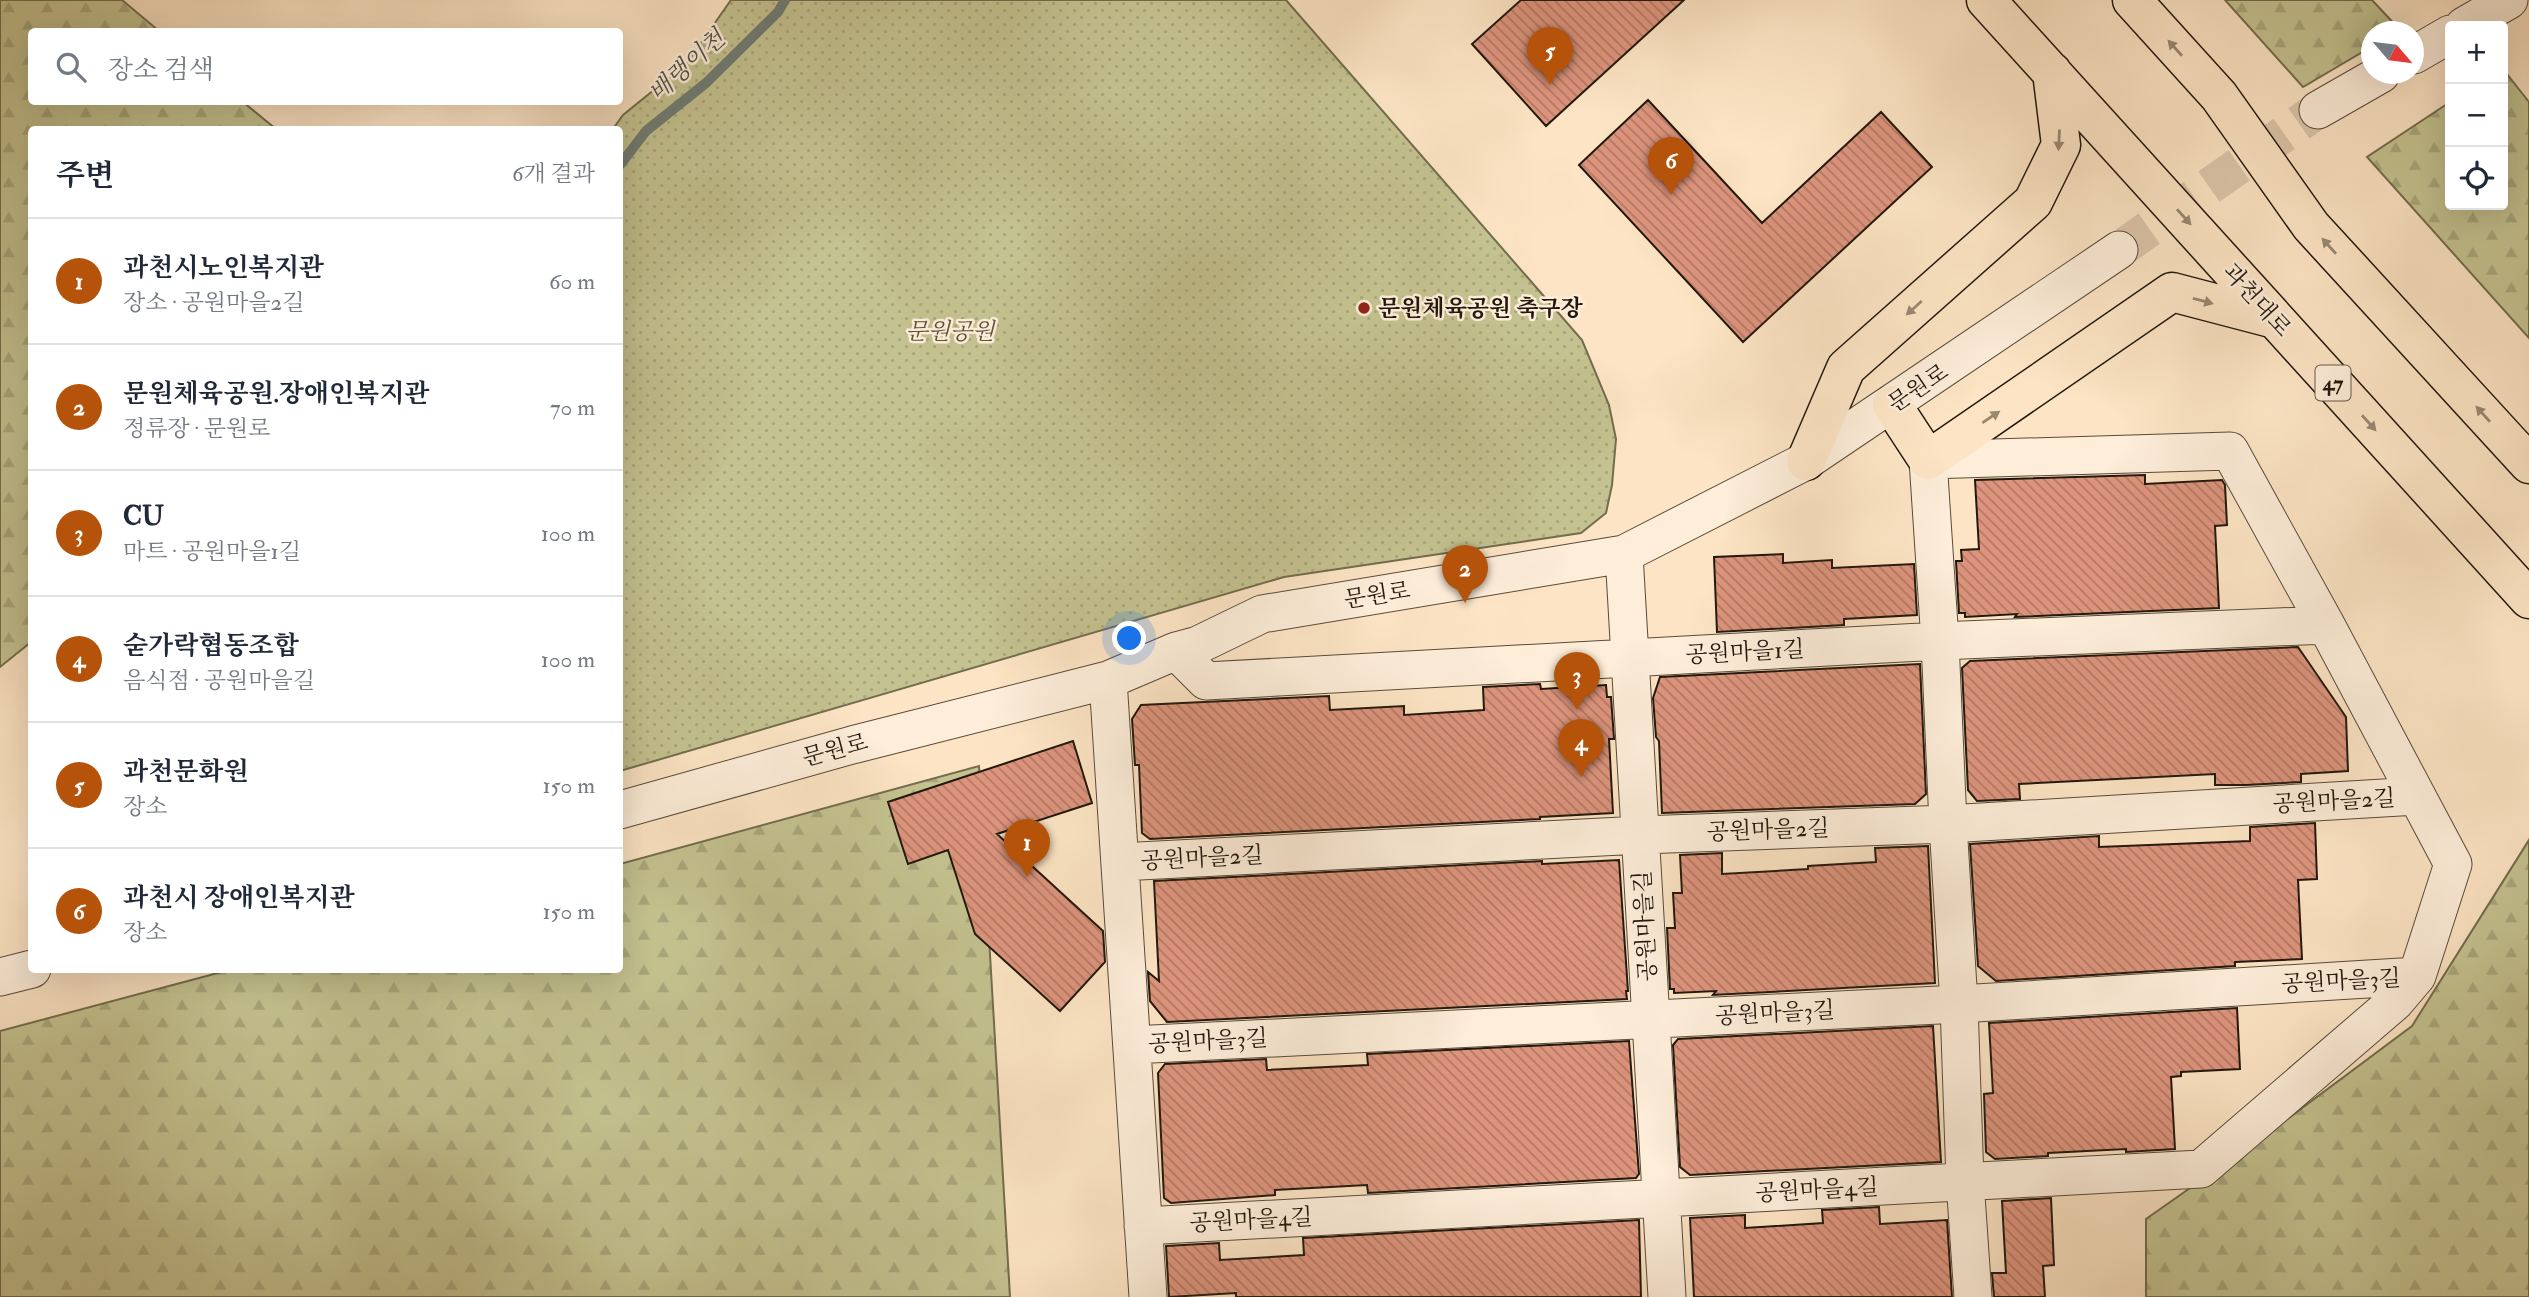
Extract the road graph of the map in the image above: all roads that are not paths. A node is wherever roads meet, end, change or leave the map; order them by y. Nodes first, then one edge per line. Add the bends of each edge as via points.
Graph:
1 (1986, 0) edge
2 (2132, 0) edge
3 (2509, 0) edge
4 (2472, 21) edge
5 (2445, 37) edge
6 (2424, 49) edge
7 (2052, 72) junction
8 (2364, 84) edge
9 (2318, 110) tunnel mouth
10 (2119, 250) tunnel mouth
11 (2275, 319) junction
12 (1892, 405) junction
13 (1928, 460) junction
14 (1806, 461) junction
15 (2529, 464) edge
16 (1624, 554) junction
17 (2529, 599) edge
18 (2326, 625) junction
19 (1940, 641) junction
20 (1176, 650) junction
21 (1631, 659) junction
22 (1108, 680) junction
23 (2417, 796) junction
24 (623, 809) edge
25 (1948, 824) junction
26 (1641, 835) junction
27 (1120, 862) junction
28 (28, 970) edge
29 (2417, 976) junction
30 (0, 977) edge
31 (1959, 1004) junction
32 (1650, 1018) junction
33 (1132, 1045) junction
34 (1965, 1181) junction
35 (1662, 1199) junction
36 (1143, 1226) junction
37 (1148, 1297) edge
38 (1667, 1297) edge
39 (1973, 1297) edge

1 - 7 highway, 과천대로 / 47
15 -> 2 highway via 2311,226 2219,96
3 - 4 street
5 - 6 street
7 -> 11 highway, 과천대로 / 47
7 -> 14 highway via 2061,145 2033,202 1846,368
8 - 9 street
10 - 12 street, 문원로
13 -> 11 highway via 2172,292
11 -> 17 highway, 과천대로 / 47
12 - 13 highway
12 - 14 street, 문원로
13 - 18 street via 2230,451
13 - 19 street
14 - 16 street, 문원로
16 - 20 street, 문원로 via 1262,614 1198,645
16 - 21 street, 공원마을길
18 - 19 street, 공원마을1길
18 - 23 street
19 - 21 street, 공원마을1길
19 - 25 street
20 - 21 street, 공원마을1길 via 1206,681
20 - 22 street, 문원로
21 - 26 street, 공원마을길
22 - 24 street, 문원로
22 - 27 street
23 - 25 street, 공원마을2길
23 - 29 street via 2452,864
25 - 26 street, 공원마을2길
25 - 31 street
26 - 27 street, 공원마을2길
26 - 32 street, 공원마을길
27 - 33 street
28 - 30 street
29 - 31 street, 공원마을3길
29 - 34 street, 공원마을4길 via 2395,1002 2201,1169
31 - 32 street, 공원마을3길
31 - 34 street
32 - 33 street, 공원마을3길
32 - 35 street, 공원마을길
33 - 36 street
34 - 35 street, 공원마을4길
34 - 39 street
35 - 36 street, 공원마을4길
35 - 38 street, 공원마을길
36 - 37 street

